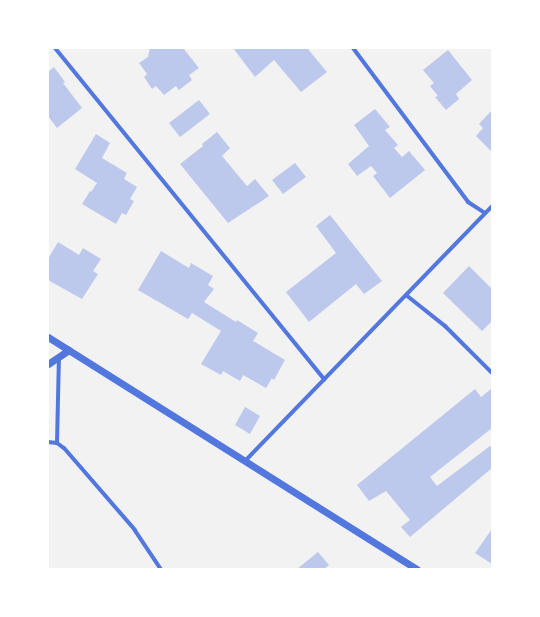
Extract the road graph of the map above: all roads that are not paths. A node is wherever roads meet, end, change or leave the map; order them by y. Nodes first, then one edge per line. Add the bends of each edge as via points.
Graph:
1 (55, 48) edge
2 (353, 48) edge
3 (492, 206) edge
4 (485, 213) junction
5 (406, 295) junction
6 (48, 337) edge
7 (69, 350) junction
8 (59, 357) junction
9 (48, 364) edge
10 (492, 373) edge
11 (324, 379) junction
12 (48, 442) edge
13 (56, 443) junction
14 (246, 460) junction
15 (135, 530) joint
16 (161, 569) edge
17 (417, 569) edge

1 - 11 street
2 - 4 street via 468,202
3 - 4 street
4 - 5 street
5 - 10 street via 445,326
5 - 11 street
6 - 7 street
7 - 8 street
7 - 14 street
8 - 9 street
8 - 13 street
11 - 14 street
12 - 13 street
13 - 15 street via 64,448
14 - 17 street
15 - 16 street

